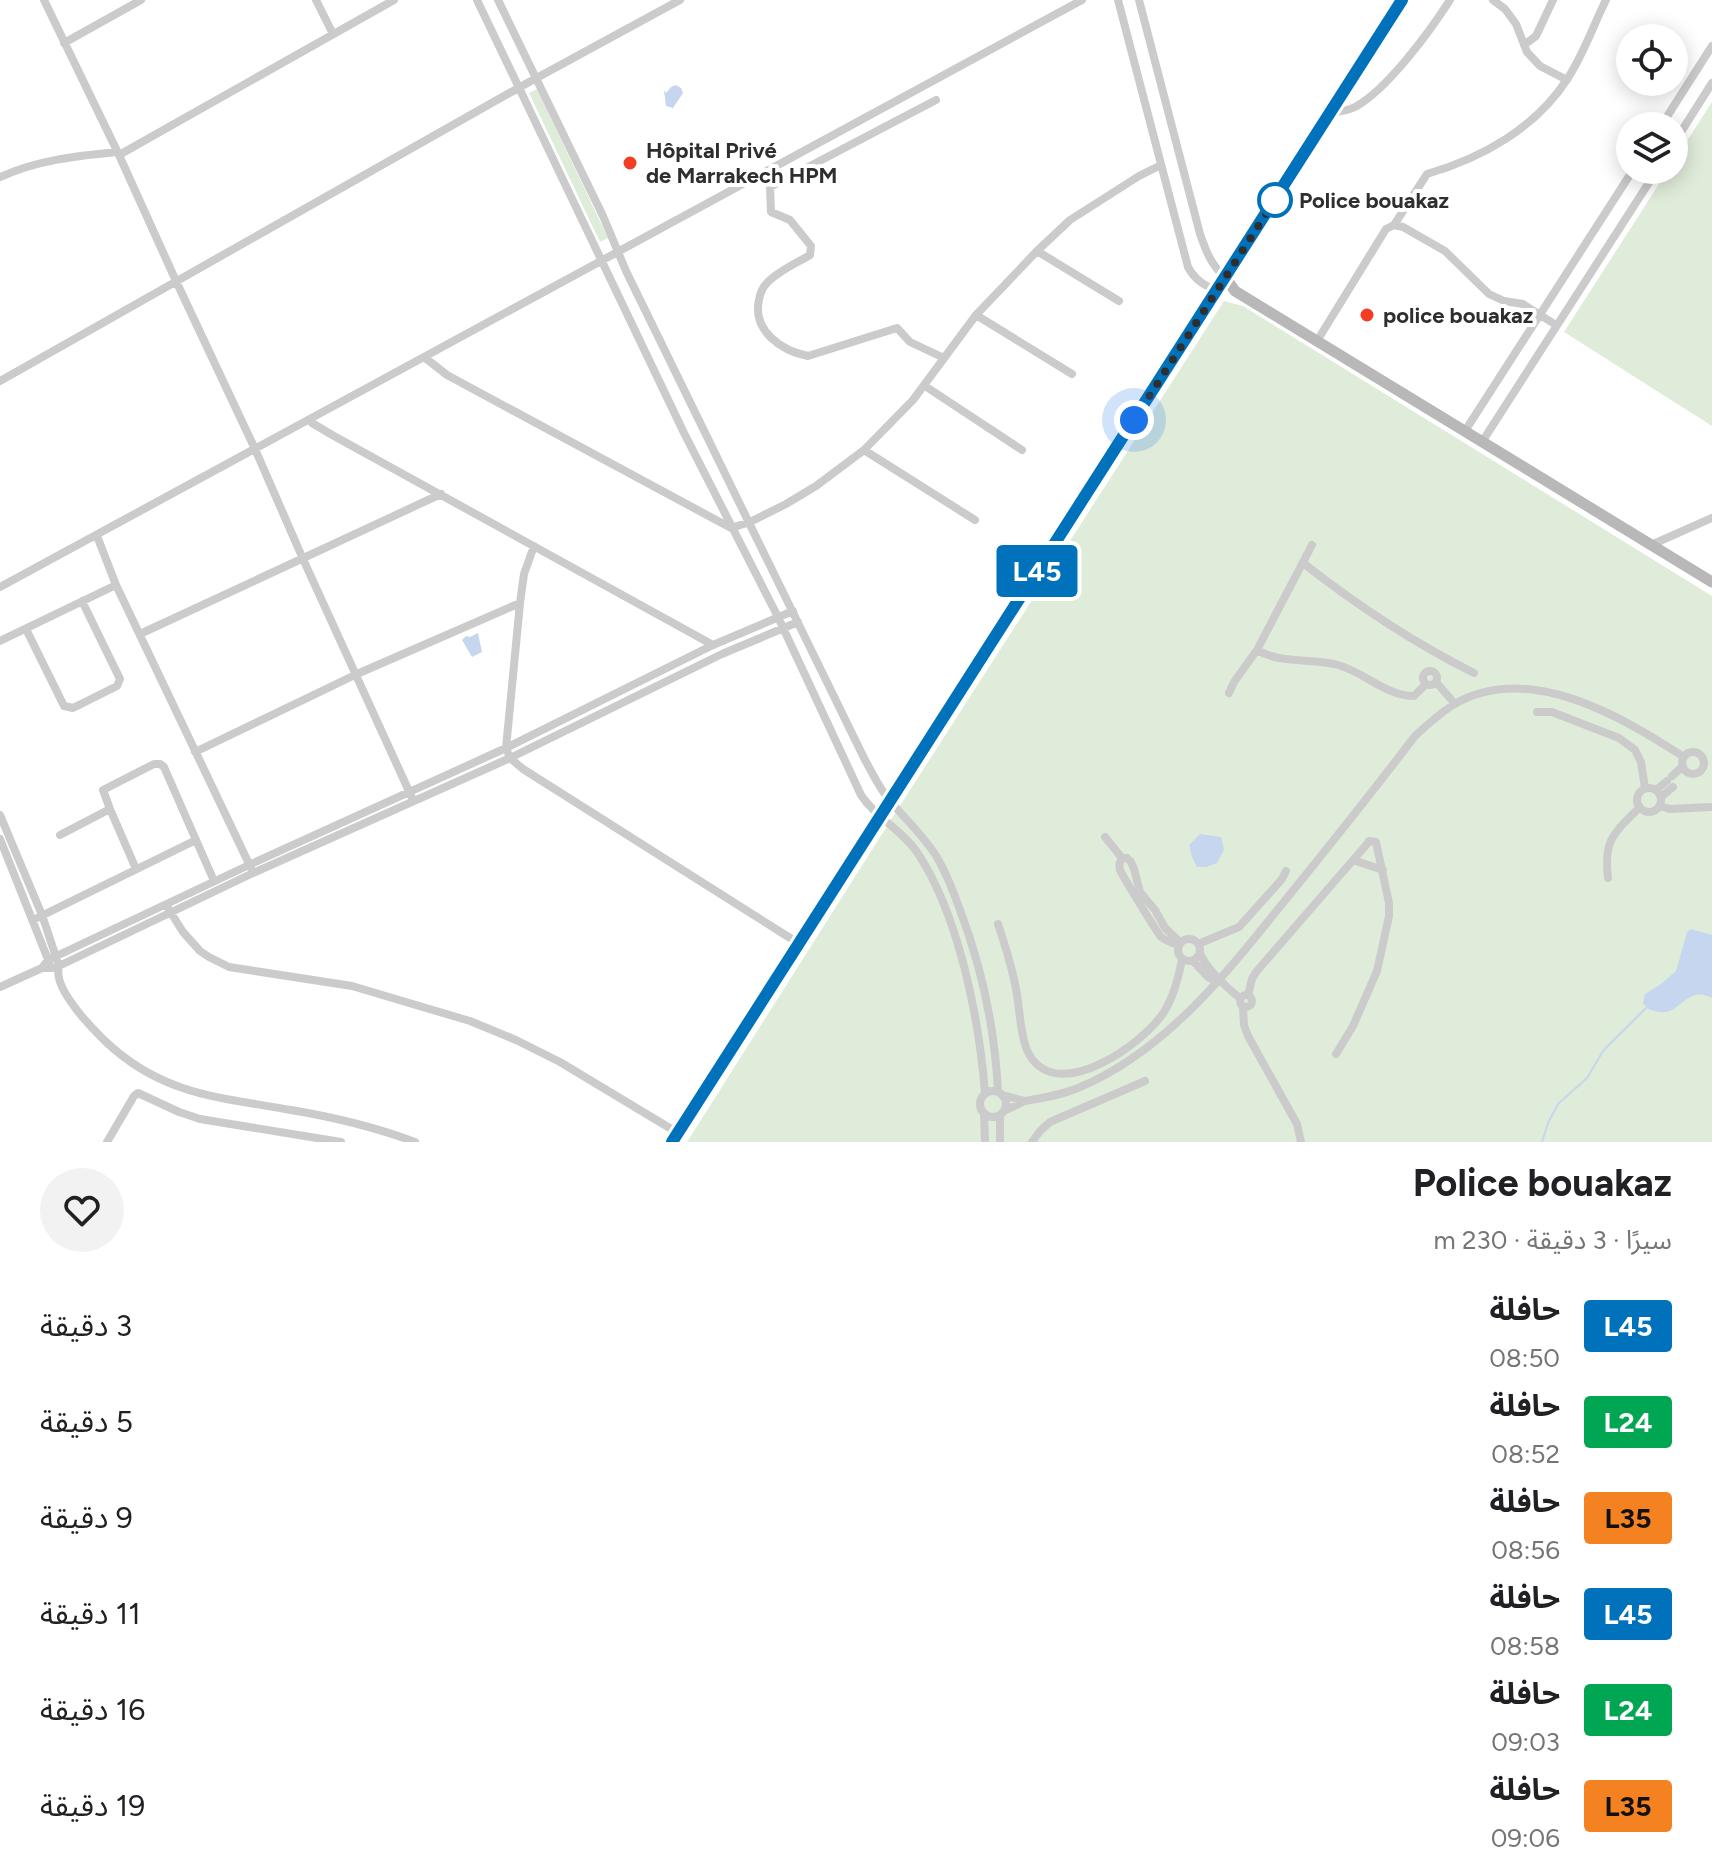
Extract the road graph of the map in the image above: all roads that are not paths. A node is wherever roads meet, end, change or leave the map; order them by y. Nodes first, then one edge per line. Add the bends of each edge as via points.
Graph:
1 (44, 0) edge
2 (141, 0) edge
3 (316, 0) edge
4 (394, 0) edge
5 (477, 0) edge
6 (498, 0) edge
7 (680, 0) edge
8 (1082, 0) edge
9 (1118, 0) edge
10 (1139, 0) edge
11 (1402, 0) edge
12 (1450, 0) edge
13 (1493, 0) edge
14 (1553, 0) edge
15 (1606, 0) edge
16 (333, 34) junction
17 (64, 43) junction
18 (1524, 45) junction
19 (1712, 48) edge
20 (536, 78) junction
21 (1567, 80) junction
22 (1712, 83) edge
23 (520, 87) junction
24 (936, 100) dead end
25 (1670, 112) edge
26 (1330, 114) junction
27 (1688, 121) edge
28 (118, 154) junction
29 (1161, 165) junction
30 (0, 177) edge
31 (1624, 184) edge
32 (1647, 184) edge
33 (1394, 225) junction
34 (1037, 251) junction
35 (618, 252) junction
36 (602, 261) junction
37 (1225, 277) junction
38 (176, 281) junction
39 (1217, 291) junction
40 (1235, 291) junction
41 (1119, 301) dead end
42 (976, 315) junction
43 (1541, 316) junction
44 (1556, 325) junction
45 (1317, 341) junction
46 (424, 357) junction
47 (944, 358) junction
48 (1072, 374) dead end
49 (0, 381) edge
50 (925, 386) junction
51 (310, 419) junction
52 (701, 423) junction
53 (1465, 431) junction
54 (684, 433) junction
55 (1482, 442) junction
56 (255, 449) junction
57 (864, 450) junction
58 (1022, 450) dead end
59 (441, 494) junction
60 (1712, 518) edge
61 (975, 520) dead end
62 (750, 522) junction
63 (731, 528) junction
64 (97, 536) junction
65 (1312, 545) dead end
66 (1651, 545) junction
67 (534, 546) junction
68 (303, 559) junction
69 (1303, 563) junction
70 (1709, 577) edge
71 (116, 585) junction
72 (0, 587) edge
73 (82, 601) junction
74 (520, 603) junction
75 (793, 611) junction
76 (778, 617) junction
77 (798, 622) junction
78 (26, 629) junction
79 (783, 629) junction
80 (140, 634) junction
81 (0, 641) edge
82 (713, 645) junction
83 (1257, 650) junction
84 (722, 654) junction
85 (1441, 657) junction
86 (1474, 673) dead end
87 (357, 674) junction
88 (1432, 679) junction
89 (1229, 693) dead end
90 (1455, 704) junction
91 (1537, 712) dead end
92 (506, 748) junction
93 (195, 752) junction
94 (510, 758) junction
95 (1685, 765) junction
96 (1702, 770) junction
97 (1712, 778) edge
98 (1645, 788) junction
99 (408, 791) junction
100 (1659, 798) junction
101 (413, 800) junction
102 (889, 800) junction
103 (1640, 807) junction
104 (1710, 807) edge
105 (110, 809) junction
106 (0, 815) edge
107 (880, 815) junction
108 (60, 835) dead end
109 (1105, 837) dead end
110 (0, 839) edge
111 (196, 840) junction
112 (1353, 860) junction
113 (136, 869) junction
114 (251, 869) junction
115 (1383, 870) junction
116 (1286, 871) dead end
117 (1608, 878) dead end
118 (214, 881) junction
119 (168, 908) junction
120 (38, 917) junction
121 (998, 924) dead end
122 (798, 943) junction
123 (1179, 944) junction
124 (1199, 948) junction
125 (1182, 960) junction
126 (1193, 961) junction
127 (52, 965) junction
128 (1219, 980) junction
129 (0, 987) edge
130 (1244, 1000) junction
131 (1336, 1054) dead end
132 (1145, 1081) dead end
133 (985, 1093) junction
134 (1000, 1093) junction
135 (1025, 1101) junction
136 (984, 1113) junction
137 (1002, 1113) junction
138 (675, 1138) edge
139 (107, 1142) edge
140 (341, 1142) edge
141 (415, 1142) edge
142 (985, 1142) edge
143 (1000, 1142) edge
144 (1032, 1142) edge
145 (1301, 1142) edge

1 - 17 street
2 - 17 street
3 - 16 street
4 - 16 street
5 - 23 street
6 - 20 street
7 - 20 street
8 - 35 street
9 - 29 street
10 - 37 street via 1200,234 1215,269
11 - 26 main road
12 - 26 street via 1422,40 1366,100
13 - 18 street via 1516,24
14 - 18 street via 1536,36
15 - 21 street
16 - 28 street
17 - 28 street
18 - 21 street via 1540,66
19 - 25 street
20 - 23 street
20 - 35 street
21 - 33 street via 1514,135 1427,174
22 - 27 street
23 - 36 street
23 - 38 street
24 - 47 street via 770,187 771,212 790,220 811,246 810,255 768,281 758,317 771,338 808,356 897,328 910,342
26 - 37 main road
28 - 30 street via 49,160
28 - 38 street
29 - 34 street via 1070,220
29 - 39 street via 1188,267 1193,277
31 - 43 street
32 - 44 street
33 - 43 street via 1445,251 1489,294 1523,304
33 - 45 street via 1386,229
34 - 41 street
34 - 42 street
35 - 36 street
35 - 52 street
36 - 46 street
36 - 54 street
37 - 39 main road
37 - 40 street
38 - 49 street
38 - 56 street
39 - 40 street
39 - 102 main road
40 - 45 street
42 - 47 street
42 - 48 street
43 - 44 street
43 - 53 street
44 - 55 street
45 - 53 street
46 - 51 street
46 - 63 street via 447,375
47 - 50 street
50 - 57 street
50 - 58 street
51 - 56 street
51 - 59 street
52 - 54 street
52 - 62 street
53 - 55 street
54 - 63 street
55 - 66 street
56 - 64 street
56 - 68 street
57 - 61 street
57 - 62 street via 816,486
59 - 67 street
59 - 68 street
60 - 66 street
62 - 63 street
62 - 75 street
63 - 76 street
64 - 71 street
64 - 72 street
65 - 69 street
66 - 70 street
67 - 74 street
67 - 82 street
68 - 80 street
68 - 87 street
69 - 83 street
69 - 85 street
71 - 73 street
71 - 80 street
73 - 78 street
73 - 78 street via 120,679 117,686 73,708 64,706
74 - 87 street
74 - 92 street
75 - 76 street
75 - 77 street
76 - 79 street
76 - 82 street
77 - 79 street
77 - 102 street
78 - 81 street
79 - 84 street
79 - 107 street via 861,795
80 - 93 street
82 - 84 street
82 - 92 street
83 - 88 street via 1339,665 1402,695 1414,696
83 - 89 street
84 - 94 street
85 - 86 street
85 - 88 street
87 - 93 street
87 - 99 street
88 - 90 street
90 - 95 street via 1508,689 1558,694 1624,720
90 - 128 street via 1415,736
91 - 98 street via 1552,712 1619,738 1635,750
92 - 94 street
92 - 99 street
93 - 114 street
94 - 101 street
94 - 122 street
95 - 96 street via 1696,774
95 - 96 street via 1693,752 1704,763
95 - 100 street
96 - 97 street
98 - 100 street
98 - 103 street via 1638,796
99 - 101 street
99 - 114 street
100 - 103 street via 1651,812
100 - 104 street via 1670,809
101 - 114 street
102 - 107 main road
102 - 134 street via 926,840 960,911 987,1008
103 - 117 street via 1610,840
105 - 108 street
105 - 111 street via 105,787 160,764
105 - 113 street
106 - 120 street
107 - 122 main road
107 - 133 street via 916,850 947,915 971,997
109 - 123 street via 1131,862 1140,892
110 - 120 street
111 - 113 street
111 - 118 street
112 - 115 street
112 - 115 street via 1373,840
112 - 130 street via 1256,972
113 - 120 street
114 - 118 street
114 - 119 street
115 - 131 street via 1389,916 1377,971
116 - 124 street via 1239,927
118 - 119 street
119 - 127 street
119 - 138 street via 200,951 229,967 352,986 470,1021 560,1062
120 - 127 street
121 - 125 street via 1026,1045 1037,1064 1054,1072 1087,1070 1142,1037 1171,1001
122 - 138 main road
123 - 124 street via 1191,939
123 - 125 street
124 - 126 street
124 - 128 street
125 - 126 street
126 - 128 street via 1209,978
127 - 129 street
127 - 141 street via 93,1029 128,1061 171,1085 327,1117
128 - 130 street
128 - 135 street via 1126,1063 1076,1089
130 - 145 street via 1248,1036 1297,1124
132 - 144 street via 1050,1122
133 - 134 street
133 - 136 street via 980,1101
134 - 135 street
134 - 137 street via 1006,1104
135 - 137 street
136 - 137 street
136 - 142 street
137 - 143 street
139 - 140 street via 138,1093 200,1119

